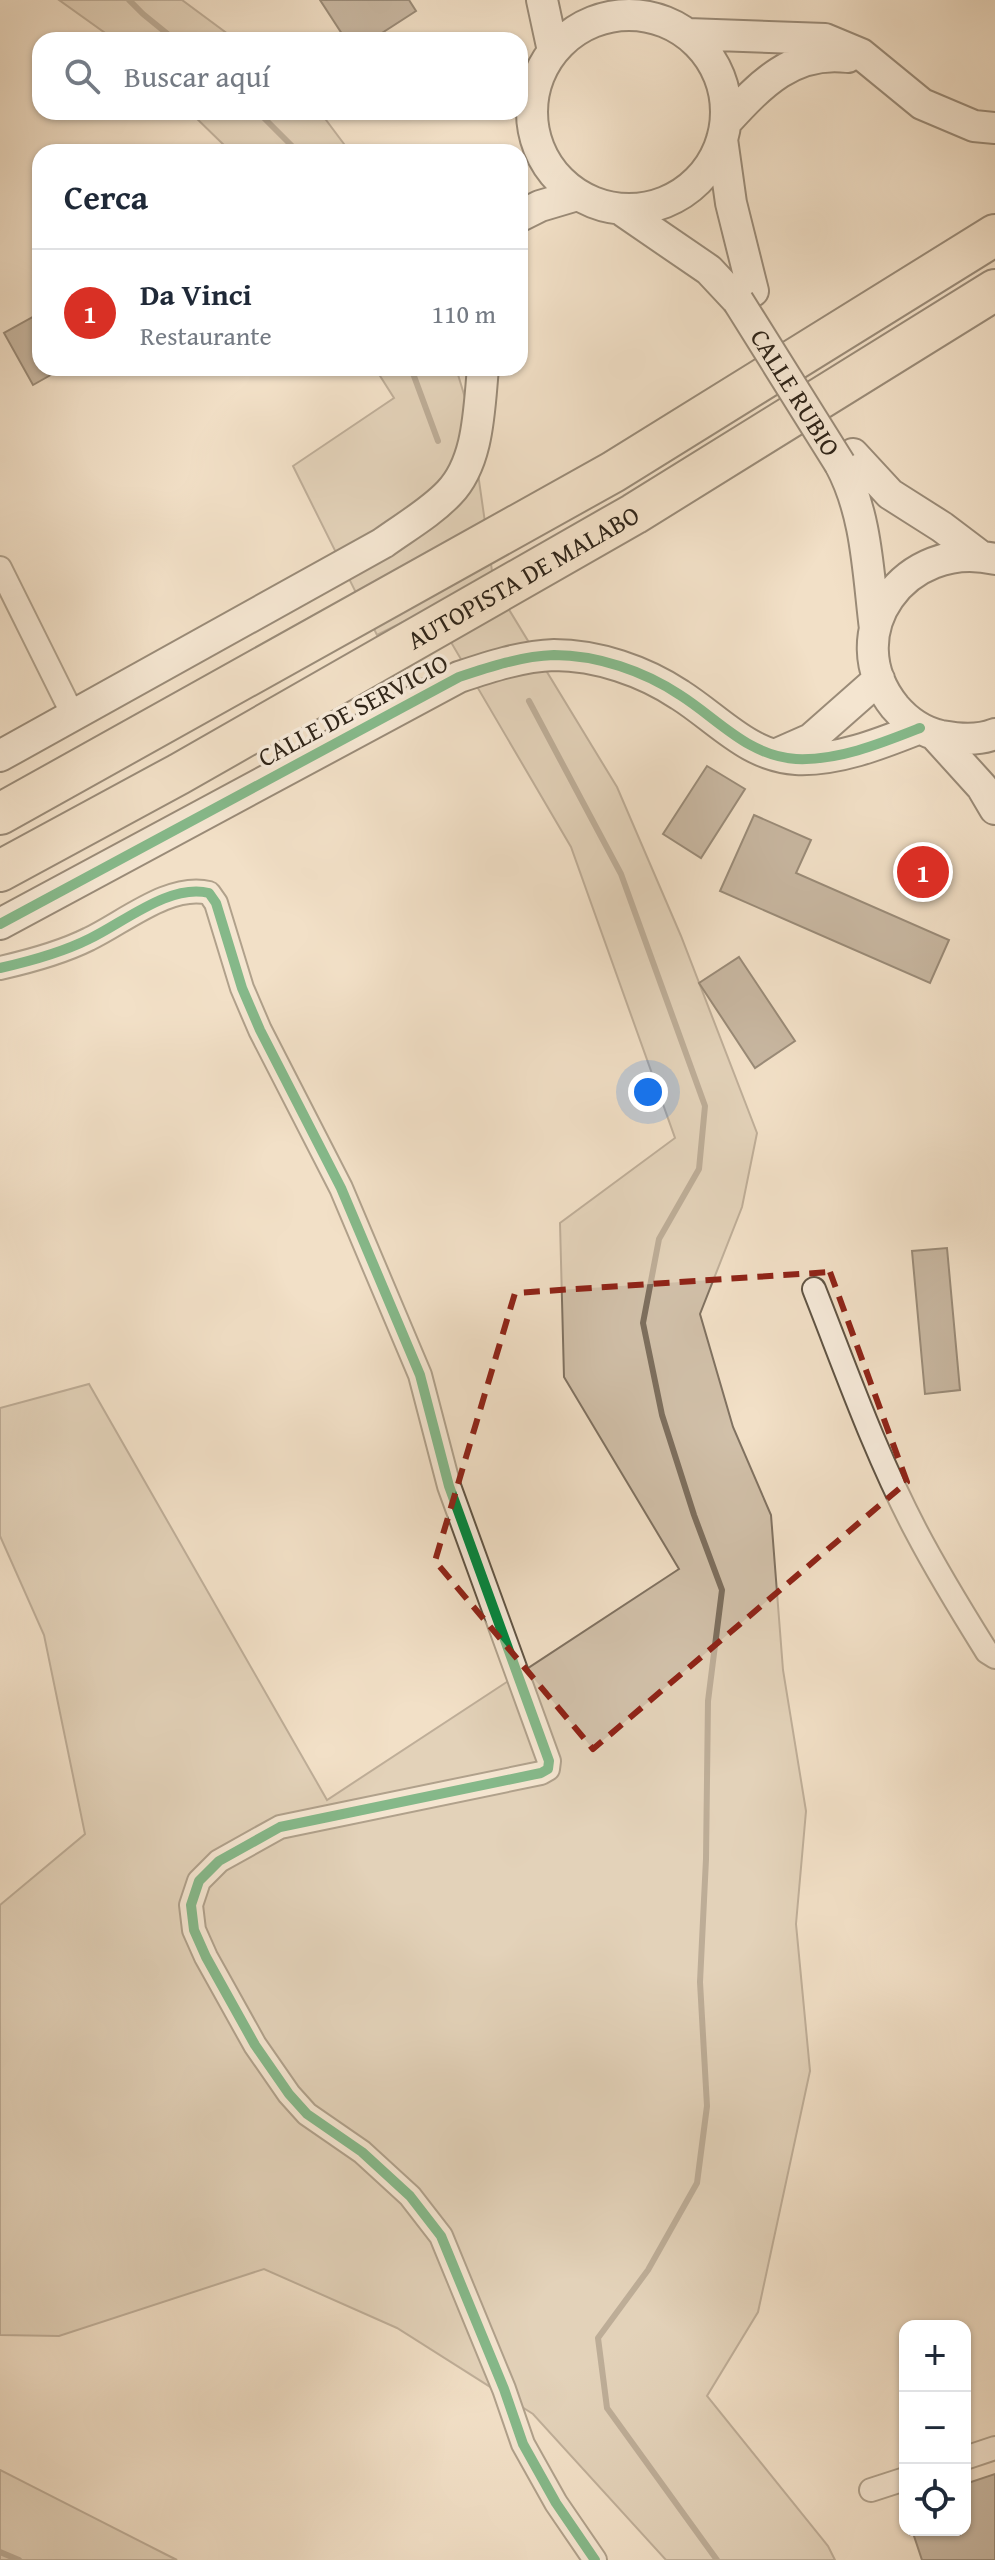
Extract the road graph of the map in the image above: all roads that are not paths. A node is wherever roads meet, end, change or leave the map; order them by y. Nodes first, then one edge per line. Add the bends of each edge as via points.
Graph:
1 (542, 0) edge
2 (608, 8) edge
3 (688, 34) junction
4 (553, 51) junction
5 (875, 67) junction
6 (995, 128) edge
7 (724, 130) junction
8 (526, 142) edge
9 (577, 195) junction
10 (620, 209) junction
11 (528, 212) edge
12 (995, 235) edge
13 (995, 290) edge
14 (746, 296) junction
15 (482, 376) edge
16 (846, 459) junction
17 (987, 557) edge
18 (0, 568) edge
19 (875, 631) junction
20 (879, 679) junction
21 (73, 715) junction
22 (927, 731) junction
23 (995, 734) edge
24 (775, 755) junction
25 (0, 756) edge
26 (995, 809) edge
27 (0, 814) edge
28 (0, 871) edge
29 (0, 924) edge
30 (0, 968) edge
31 (814, 1289) dead end
32 (995, 1657) edge
33 (995, 2448) edge
34 (971, 2456) edge
35 (899, 2481) edge
36 (871, 2490) dead end
37 (595, 2560) edge

1 - 4 street
2 - 3 street via 666,22
2 - 4 street
3 - 5 street via 825,39 861,54
3 - 7 street via 711,59 724,89
4 - 8 street via 538,76
5 - 6 street via 922,104 974,126
5 - 7 street via 847,57 803,60 753,92
7 - 10 street via 707,169 684,192 653,206
7 - 14 street, CALLE RUBIO
8 - 9 street
9 - 10 street
9 - 11 street
10 - 14 street, CALLE RUBIO
12 - 27 highway, AUTOPISTA DE MALABO via 613,472
13 - 28 highway, AUTOPISTA DE MALABO via 634,514
14 - 16 street, CALLE RUBIO, bridge
15 - 21 street via 468,461 450,492 383,543
16 - 17 street, CALLE RUBIO
16 - 19 street, CALLE RUBIO via 859,508
17 - 19 street via 951,555 924,565 901,581 884,604
18 - 21 street
19 - 20 street, CALLE RUBIO
20 - 22 street via 902,715
20 - 24 street via 811,739
21 - 25 street
22 - 23 street via 960,740
22 - 24 street, CALLE DE SERVICIO via 820,758
22 - 26 street via 982,787
24 - 29 street, CALLE DE SERVICIO via 741,740 680,695 603,661 553,655 506,662 459,677
30 - 37 street via 89,939 177,894 209,893 248,1002 341,1188 420,1375 449,1486 514,1658 548,1769 280,1827 219,1861 199,1881 191,1905 194,1930 255,2045 289,2094 400,2187 441,2236 523,2444
31 - 32 street via 914,1528 987,1652
33 - 34 street
35 - 36 street

